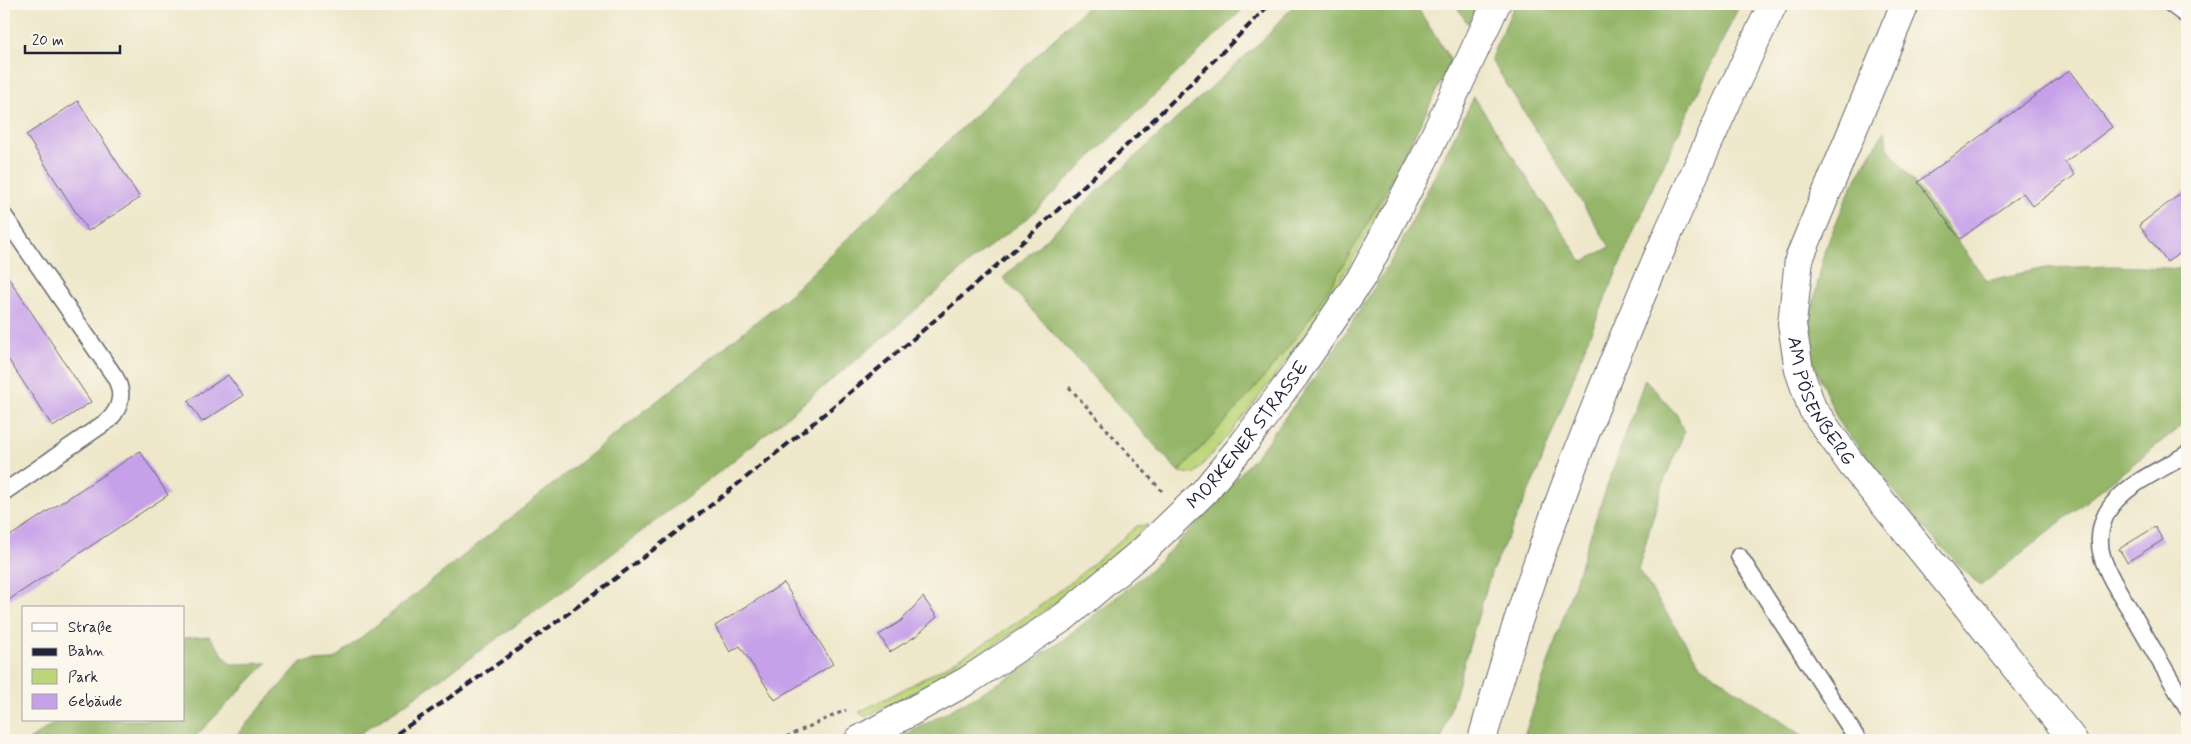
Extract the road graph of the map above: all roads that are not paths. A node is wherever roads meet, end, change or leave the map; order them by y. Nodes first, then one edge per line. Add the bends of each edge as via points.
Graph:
1 (1496, 4) edge
2 (1773, 4) edge
3 (1904, 4) edge
4 (2171, 4) edge
5 (2187, 16) edge
6 (4, 216) edge
7 (2187, 454) edge
8 (4, 492) edge
9 (1739, 556) dead end
10 (2187, 708) edge
11 (859, 740) edge
12 (1482, 740) edge
13 (1858, 740) edge
14 (2072, 740) edge

1 - 11 street, MORKENER STRASSE via 1423,161 1363,275 1295,375 1204,492 1139,555 1057,623 968,681
2 - 12 street via 1690,182 1589,420 1542,550
3 - 14 street, AM PÖSENBERG via 1799,259 1792,324 1799,370 1812,408 1852,465
4 - 5 lane
6 - 8 lane via 115,377 121,392 119,406 104,424
7 - 10 lane via 2120,497 2106,516 2100,542 2110,575
9 - 13 lane

